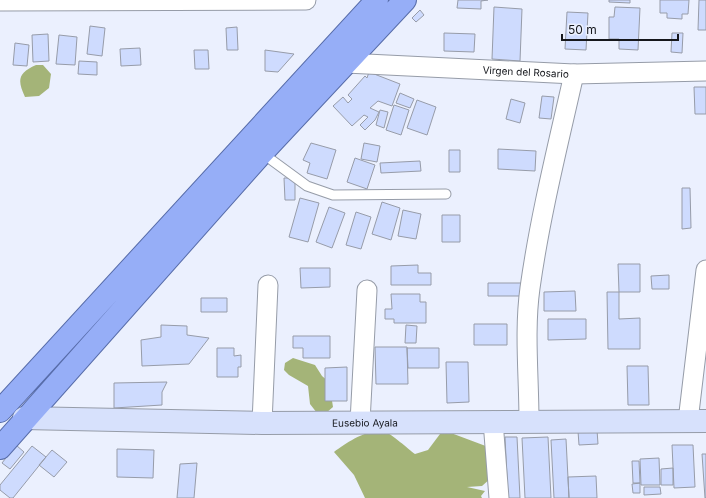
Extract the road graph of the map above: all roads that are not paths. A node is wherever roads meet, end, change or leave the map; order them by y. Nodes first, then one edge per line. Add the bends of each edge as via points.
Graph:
1 (306, 0) edge
2 (377, 0) edge
3 (405, 0) edge
4 (0, 1) edge
5 (187, 1) edge
6 (346, 64) junction
7 (706, 70) edge
8 (574, 74) junction
9 (262, 152) junction
10 (446, 194) dead end
11 (706, 270) edge
12 (268, 286) dead end
13 (367, 290) dead end
14 (2, 410) edge
15 (24, 418) junction
16 (493, 421) junction
17 (529, 421) junction
18 (697, 421) edge
19 (360, 422) junction
20 (262, 423) junction
21 (0, 448) edge
22 (499, 498) edge

1 - 5 street
2 - 14 highway
3 - 6 highway
4 - 5 street
6 - 8 street, Virgen del Rosario
6 - 9 highway
7 - 8 street, Virgen del Rosario
8 - 17 street via 548,186 530,289
9 - 10 lane via 308,186 333,195
9 - 15 highway
11 - 18 street
12 - 20 street
13 - 19 street
14 - 15 highway
15 - 20 main road, Eusebio Ayala
15 - 21 highway
16 - 17 main road, Eusebio Ayala
16 - 19 main road, Eusebio Ayala
16 - 22 street
17 - 18 main road, Eusebio Ayala
19 - 20 main road, Eusebio Ayala

